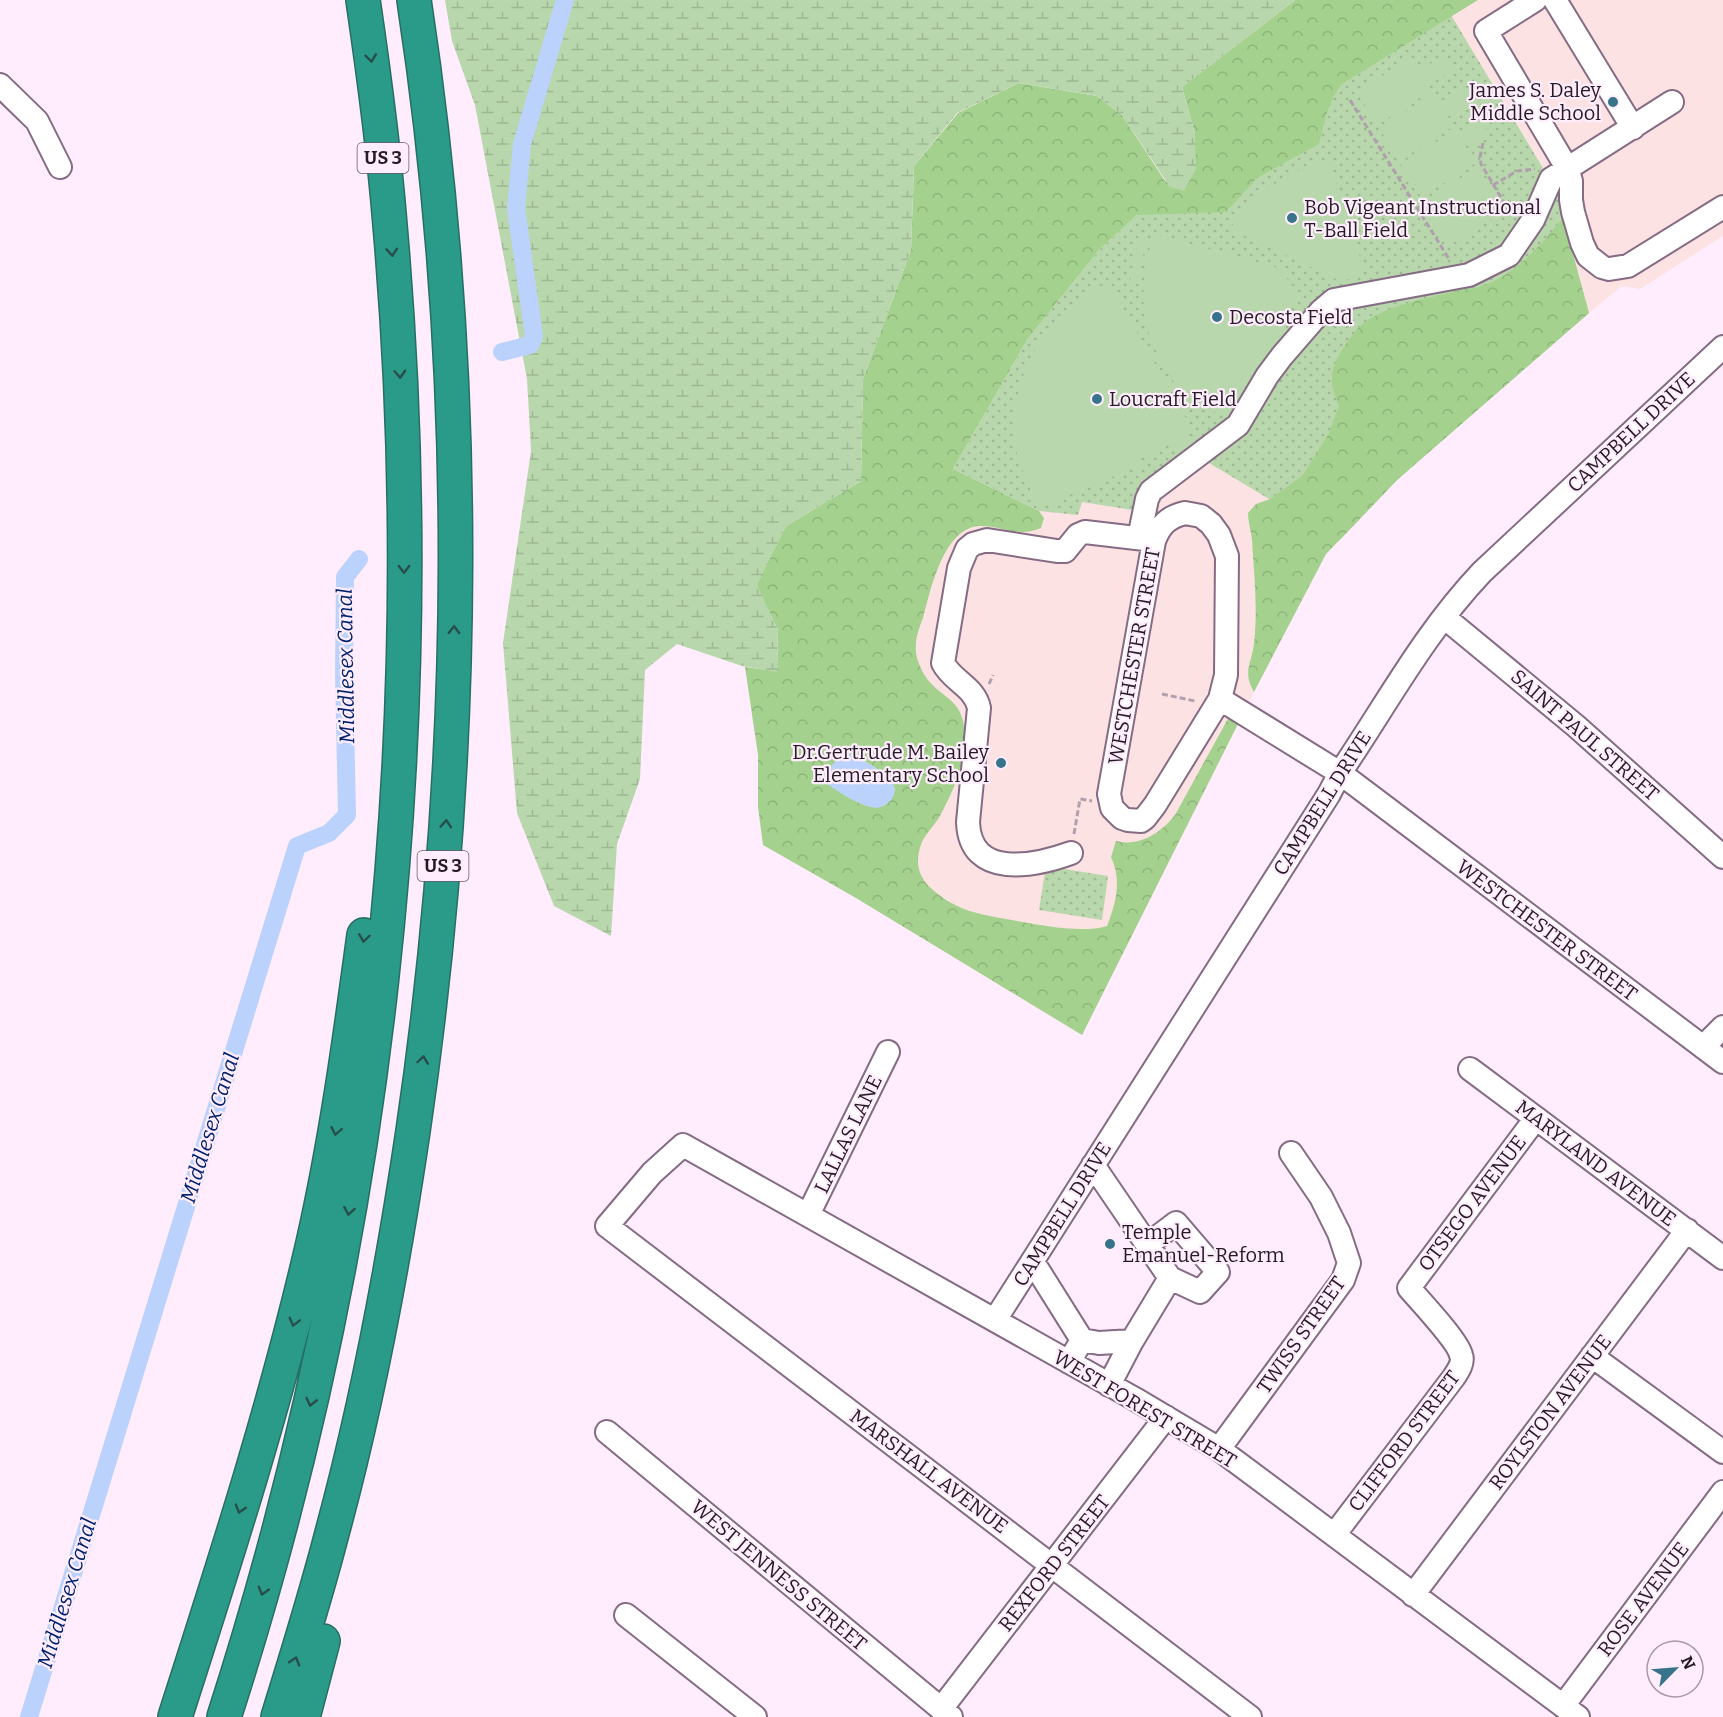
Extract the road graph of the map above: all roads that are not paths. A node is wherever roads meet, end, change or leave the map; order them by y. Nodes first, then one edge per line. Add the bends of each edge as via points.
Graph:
1 (363, 0) edge
2 (414, 0) edge
3 (1535, 0) edge
4 (1555, 0) edge
5 (0, 85) edge
6 (1672, 102) dead end
7 (1633, 128) junction
8 (60, 167) dead end
9 (1561, 173) junction
10 (1723, 207) edge
11 (1723, 347) edge
12 (1147, 539) junction
13 (1444, 617) junction
14 (403, 651) junction
15 (1220, 699) junction
16 (1340, 773) junction
17 (1071, 853) dead end
18 (1723, 857) edge
19 (1723, 1027) edge
20 (1703, 1047) junction
21 (888, 1052) dead end
22 (1723, 1062) edge
23 (1470, 1069) dead end
24 (416, 1109) junction
25 (1536, 1118) junction
26 (1291, 1153) dead end
27 (1093, 1166) junction
28 (808, 1215) junction
29 (607, 1226) joint
30 (1686, 1230) junction
31 (1147, 1245) junction
32 (1723, 1258) edge
33 (1033, 1262) junction
34 (1170, 1278) junction
35 (1409, 1288) joint
36 (995, 1320) junction
37 (1082, 1340) junction
38 (1132, 1341) junction
39 (1592, 1356) junction
40 (1069, 1362) junction
41 (1109, 1385) junction
42 (1166, 1417) junction
43 (607, 1432) dead end
44 (1219, 1449) junction
45 (1723, 1452) edge
46 (1723, 1492) edge
47 (1334, 1535) junction
48 (1052, 1566) junction
49 (1413, 1595) junction
50 (626, 1615) dead end
51 (1571, 1712) edge
52 (946, 1713) edge
53 (174, 1717) edge
54 (224, 1717) edge
55 (278, 1717) edge
56 (303, 1717) edge
57 (755, 1717) edge
58 (1250, 1717) edge

1 -> 14 highway, US 3 via 395,286 402,407
24 -> 2 highway, US 3 via 443,866 452,733 456,560 448,312
3 - 9 street via 1486,32
4 - 7 street
5 - 8 street via 37,121
6 - 7 street
7 - 9 street
9 - 10 street via 1571,181 1573,212 1588,256 1609,269 1628,266
9 - 12 street via 1551,179 1533,220 1509,255 1465,276 1334,300 1321,311 1267,376 1239,425 1151,491 1147,499
11 - 13 street, CAMPBELL DRIVE via 1510,546
12 - 15 street, WESTCHESTER STREET via 1166,520 1185,513 1211,524 1223,545 1227,556 1227,651
12 - 15 street, WESTCHESTER STREET via 1109,794 1112,808 1122,818 1134,822 1145,818
12 - 17 street via 1085,532 1065,551 987,540 967,549 958,568 943,663 975,696 979,708 968,822 971,841 989,860 999,864 1045,862
13 - 16 street, CAMPBELL DRIVE
13 - 18 street, SAINT PAUL STREET via 1576,726
14 -> 53 highway via 348,1058 314,1241 267,1420
14 -> 54 highway, US 3 via 390,897 371,1068 351,1199 289,1499
15 - 16 street, WESTCHESTER STREET
16 - 20 street, WESTCHESTER STREET
16 - 27 street, CAMPBELL DRIVE
19 - 20 street
20 - 22 street, WESTCHESTER STREET
21 - 28 street, LALLAS LANE
23 - 25 street, MARYLAND AVENUE
55 -> 24 highway, US 3 via 349,1464 386,1292
24 - 56 highway via 396,1291 372,1426 351,1533
25 - 30 street, MARYLAND AVENUE
25 - 35 street, OTSEGO AVENUE
26 - 44 street, TWISS STREET via 1321,1197 1349,1263 1343,1280
27 - 31 street
27 - 33 street, CAMPBELL DRIVE
28 - 29 street, WEST FOREST STREET via 683,1145 652,1173
28 - 36 street, WEST FOREST STREET
29 - 48 street, MARSHALL AVENUE
30 - 32 street, MARYLAND AVENUE
30 - 39 street, ROYLSTON AVENUE
31 - 34 street
31 - 34 street via 1176,1223 1218,1272 1200,1292
33 - 36 street, CAMPBELL DRIVE
33 - 37 street
34 - 38 street
35 - 47 street, CLIFFORD STREET via 1454,1342 1462,1355 1461,1363
36 - 40 street, WEST FOREST STREET
37 - 38 street
37 - 40 street
38 - 41 street
39 - 45 street
39 - 49 street, ROYLSTON AVENUE
40 - 41 street, WEST FOREST STREET
41 - 42 street, WEST FOREST STREET
42 - 44 street, WEST FOREST STREET
42 - 48 street, REXFORD STREET
43 - 52 street, WEST JENNESS STREET
44 - 47 street, WEST FOREST STREET
46 - 51 street, ROSE AVENUE
47 - 49 street, WEST FOREST STREET
48 - 52 street, REXFORD STREET
48 - 58 street, MARSHALL AVENUE
49 - 51 street, WEST FOREST STREET
50 - 57 street

